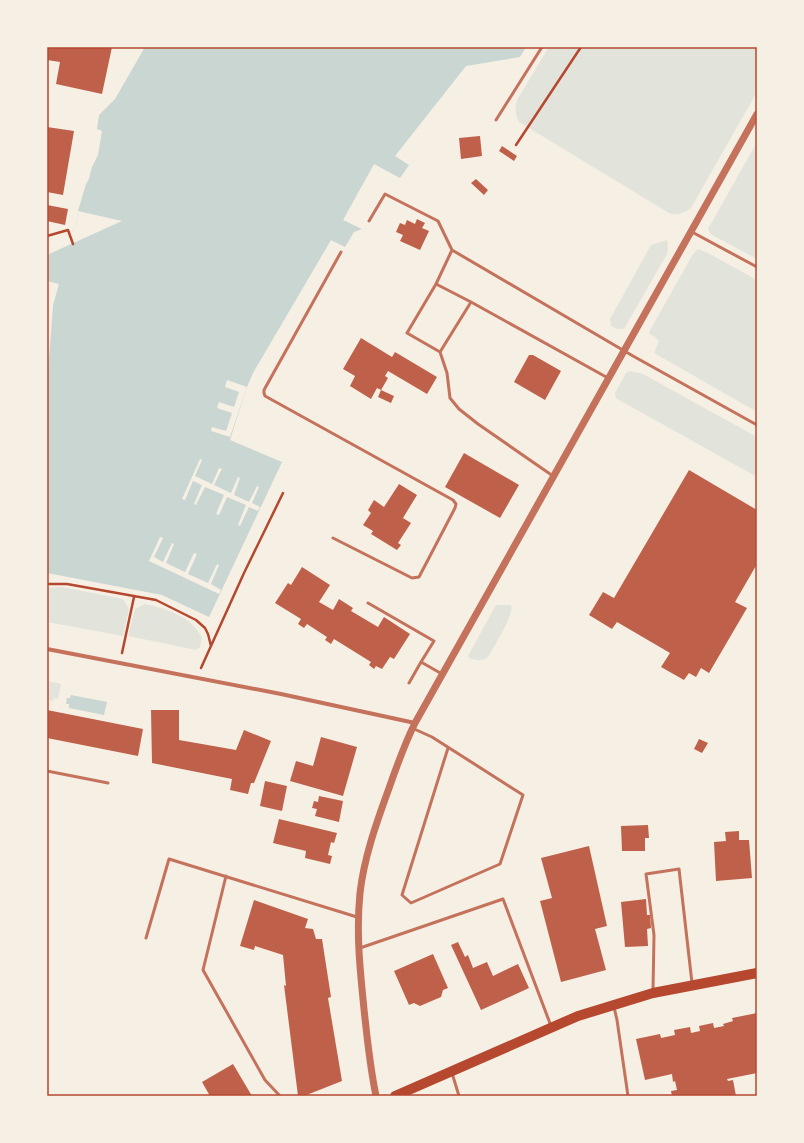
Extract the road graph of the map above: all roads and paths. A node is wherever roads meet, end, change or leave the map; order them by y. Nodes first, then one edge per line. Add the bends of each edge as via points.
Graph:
1 (542, 47) edge
2 (581, 47) edge
3 (756, 116) edge
4 (496, 120) dead end
5 (516, 145) dead end
6 (369, 222) dead end
7 (691, 231) junction
8 (47, 236) edge
9 (73, 244) dead end
10 (452, 250) junction
11 (341, 252) dead end
12 (757, 267) edge
13 (436, 284) junction
14 (471, 302) junction
15 (624, 350) junction
16 (440, 352) junction
17 (608, 378) junction
18 (757, 425) edge
19 (553, 476) junction
20 (283, 493) dead end
21 (333, 538) dead end
22 (47, 584) edge
23 (134, 596) junction
24 (368, 603) dead end
25 (211, 647) junction
26 (47, 649) edge
27 (421, 662) junction
28 (120, 663) junction
29 (442, 674) junction
30 (197, 678) junction
31 (409, 683) dead end
32 (413, 725) junction
33 (448, 748) junction
34 (47, 771) edge
35 (108, 783) dead end
36 (226, 876) junction
37 (359, 918) junction
38 (146, 938) dead end
39 (358, 949) junction
40 (757, 973) edge
41 (692, 985) junction
42 (653, 993) junction
43 (613, 1004) junction
44 (552, 1027) junction
45 (452, 1071) junction
46 (280, 1096) edge
47 (376, 1096) edge
48 (395, 1096) edge
49 (460, 1096) edge
50 (628, 1096) edge

1 - 4 lane
2 - 5 path
3 - 7 street
6 - 10 lane via 385,194 438,220
7 - 12 lane
7 - 15 street
8 - 9 path via 68,230
10 - 13 lane
10 - 15 lane
11 - 21 lane via 264,393 456,504 416,578
13 - 14 lane
13 - 16 lane via 407,333
14 - 16 lane
14 - 17 lane
15 - 17 street
15 - 18 lane
16 - 19 lane via 447,373 450,398 459,409
17 - 19 street
19 - 29 street
20 - 25 path
22 - 23 path via 67,584
23 - 25 path via 156,600 196,620 205,628
23 - 28 path
24 - 27 lane via 434,641
25 - 30 path
26 - 28 street
27 - 29 lane
27 - 31 lane
28 - 30 street
29 - 32 street
30 - 32 street via 281,694
32 - 33 lane
32 - 37 street via 375,829 360,894
33 - 33 lane via 523,795 500,864 411,903 402,895
34 - 35 lane
36 - 37 lane
36 - 38 lane via 169,859
36 - 46 lane via 203,970 265,1080
37 - 39 street
39 - 44 lane via 503,899
39 - 47 street
40 - 41 main road
41 - 42 main road
41 - 42 lane via 679,868 646,874 654,935
42 - 43 main road
43 - 44 main road
43 - 50 lane
44 - 45 main road
45 - 48 main road
45 - 49 lane

